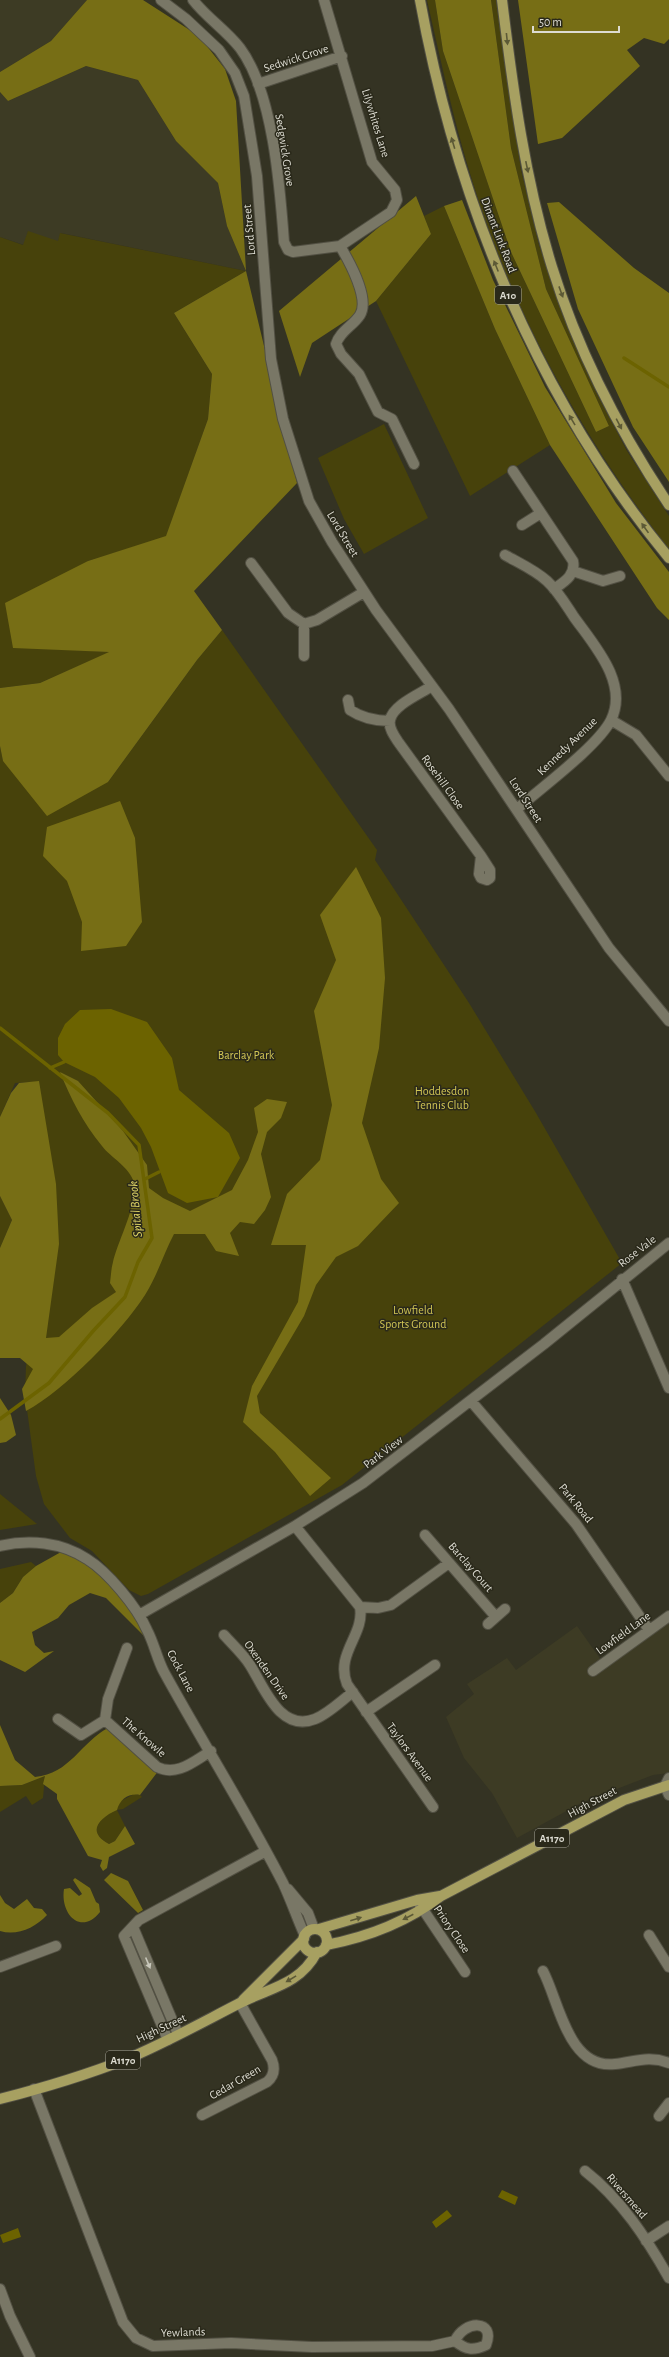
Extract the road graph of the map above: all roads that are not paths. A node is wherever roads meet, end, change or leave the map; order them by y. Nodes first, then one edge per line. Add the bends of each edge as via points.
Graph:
1 (160, 0) edge
2 (193, 0) edge
3 (324, 0) edge
4 (420, 0) edge
5 (502, 0) edge
6 (342, 56) junction
7 (258, 84) junction
8 (340, 246) junction
9 (414, 464) dead end
10 (513, 471) dead end
11 (669, 505) edge
12 (541, 513) junction
13 (522, 525) dead end
14 (505, 555) dead end
15 (669, 558) edge
16 (251, 564) dead end
17 (573, 571) junction
18 (620, 576) dead end
19 (554, 589) junction
20 (364, 592) junction
21 (304, 624) junction
22 (304, 656) dead end
23 (432, 686) junction
24 (348, 700) dead end
25 (610, 720) junction
26 (390, 721) junction
27 (669, 776) edge
28 (517, 810) junction
29 (481, 856) dead end
30 (669, 1021) edge
31 (669, 1243) edge
32 (622, 1279) junction
33 (669, 1388) edge
34 (471, 1401) junction
35 (295, 1526) junction
36 (425, 1535) dead end
37 (0, 1546) edge
38 (449, 1563) junction
39 (360, 1607) junction
40 (505, 1609) dead end
41 (139, 1615) junction
42 (669, 1616) edge
43 (496, 1617) junction
44 (488, 1624) dead end
45 (649, 1630) junction
46 (224, 1635) dead end
47 (127, 1648) dead end
48 (434, 1665) dead end
49 (593, 1670) dead end
50 (352, 1692) junction
51 (366, 1712) junction
52 (58, 1719) dead end
53 (105, 1720) junction
54 (211, 1752) junction
55 (668, 1786) edge
56 (433, 1807) dead end
57 (266, 1851) junction
58 (284, 1885) junction
59 (441, 1896) junction
60 (417, 1900) junction
61 (423, 1910) junction
62 (133, 1927) junction
63 (316, 1929) junction
64 (649, 1935) dead end
65 (304, 1937) junction
66 (56, 1946) dead end
67 (326, 1946) junction
68 (317, 1952) junction
69 (0, 1967) edge
70 (669, 1967) edge
71 (543, 1971) dead end
72 (466, 1972) dead end
73 (240, 2003) junction
74 (178, 2034) junction
75 (168, 2040) junction
76 (669, 2063) edge
77 (34, 2089) junction
78 (0, 2099) edge
79 (669, 2103) edge
80 (202, 2115) dead end
81 (659, 2116) dead end
82 (585, 2171) dead end
83 (669, 2226) edge
84 (646, 2240) junction
85 (669, 2278) edge
86 (0, 2289) edge
87 (455, 2342) dead end
88 (30, 2357) edge

1 - 20 street, Lord Street via 186,19 219,50 235,73 244,96 257,176 266,277 268,339 283,419 309,501
2 - 7 street, Sedgwick Grove via 240,48
3 - 6 street, Lilywhites Lane
15 -> 4 main road, Dinant Link Road / A10 via 648,533 589,447 522,326 465,182 440,93
5 -> 11 main road via 518,119 552,268 584,349 620,426
6 - 7 street, Sedwick Grove
6 - 8 street, Lilywhites Lane via 372,162 394,190 397,200 391,212
7 - 8 street, Sedgwick Grove via 271,130 286,247 293,252
8 - 9 street via 351,266 363,302 360,315 338,337 336,344 341,354 359,374 378,412 392,419
10 - 12 street
12 - 13 street
12 - 17 street via 571,557
14 - 19 street, Kennedy Avenue via 542,576
16 - 21 street via 288,613
17 - 18 street via 603,580
17 - 19 street via 569,578
19 - 25 street, Kennedy Avenue via 598,650 610,672 616,699
20 - 21 street via 317,620
20 - 23 street, Lord Street
21 - 22 street
23 - 26 street via 396,709
23 - 28 street, Lord Street
24 - 26 street via 350,710 357,714 372,720
25 - 27 street via 636,735
25 - 28 street, Kennedy Avenue via 599,736
26 - 29 street, Rosehill Close via 392,732 399,743
28 - 30 street, Lord Street via 610,948
31 - 32 street, Rose Vale
32 - 33 street
32 - 34 street, Park View
34 - 35 street, Park View via 363,1483
34 - 45 street, Park Road via 576,1524
35 - 39 street
35 - 41 street, Park View
36 - 38 street, Barclay Court
37 - 41 street, Cock Lane via 33,1541 55,1546 87,1559 107,1577
38 - 39 street via 391,1605 378,1608
38 - 43 street, Barclay Court
39 - 50 street, Taylors Avenue via 360,1619 344,1663 346,1680
40 - 43 street
41 - 54 street, Cock Lane via 163,1670
42 - 45 street, Lowfield Lane
43 - 44 street
45 - 49 street, Lowfield Lane
46 - 50 street, Oxenden Drive via 250,1665 272,1702 293,1720 314,1720
47 - 53 street, The Knowle via 108,1699
48 - 51 street
50 - 51 street, Taylors Avenue
51 - 56 street, Taylors Avenue
52 - 53 street, The Knowle via 81,1735
53 - 54 street, The Knowle via 157,1767 164,1770 181,1769
54 - 57 street, Cock Lane
55 - 59 main road, High Street / A1170 via 624,1800
57 - 58 street, Cock Lane
57 - 62 street via 139,1920
58 - 63 street, Cock Lane via 308,1913
58 - 65 street, Cock Lane
59 - 60 main road, High Street / A1170
59 - 61 main road, High Street / A1170
60 - 61 street, Priory Close
63 -> 60 main road, High Street / A1170
61 -> 67 main road, High Street / A1170 via 381,1930
61 - 72 street, Priory Close
62 -> 74 street
62 - 75 street via 124,1936
63 - 65 main road
63 - 67 main road via 326,1935
64 - 70 street
65 - 68 main road via 307,1949
65 - 73 main road, High Street
66 - 69 street
67 - 68 main road
68 -> 73 main road, High Street via 310,1966 294,1978
71 - 76 street via 554,1992 567,2033 590,2058 607,2064 644,2059
73 - 74 main road, High Street / A1170
73 - 80 street, Cedar Green via 272,2060 273,2074 267,2082
74 - 75 main road, High Street / A1170
75 - 77 main road, High Street / A1170 via 102,2068
77 - 78 main road, High Street / A1170
77 - 87 street, Yewlands via 123,2322 136,2338 153,2346 231,2343 312,2348 432,2346
79 - 81 street
82 - 84 street, Riversmead via 612,2197
83 - 84 street
84 - 85 street, Riversmead
86 - 88 street

